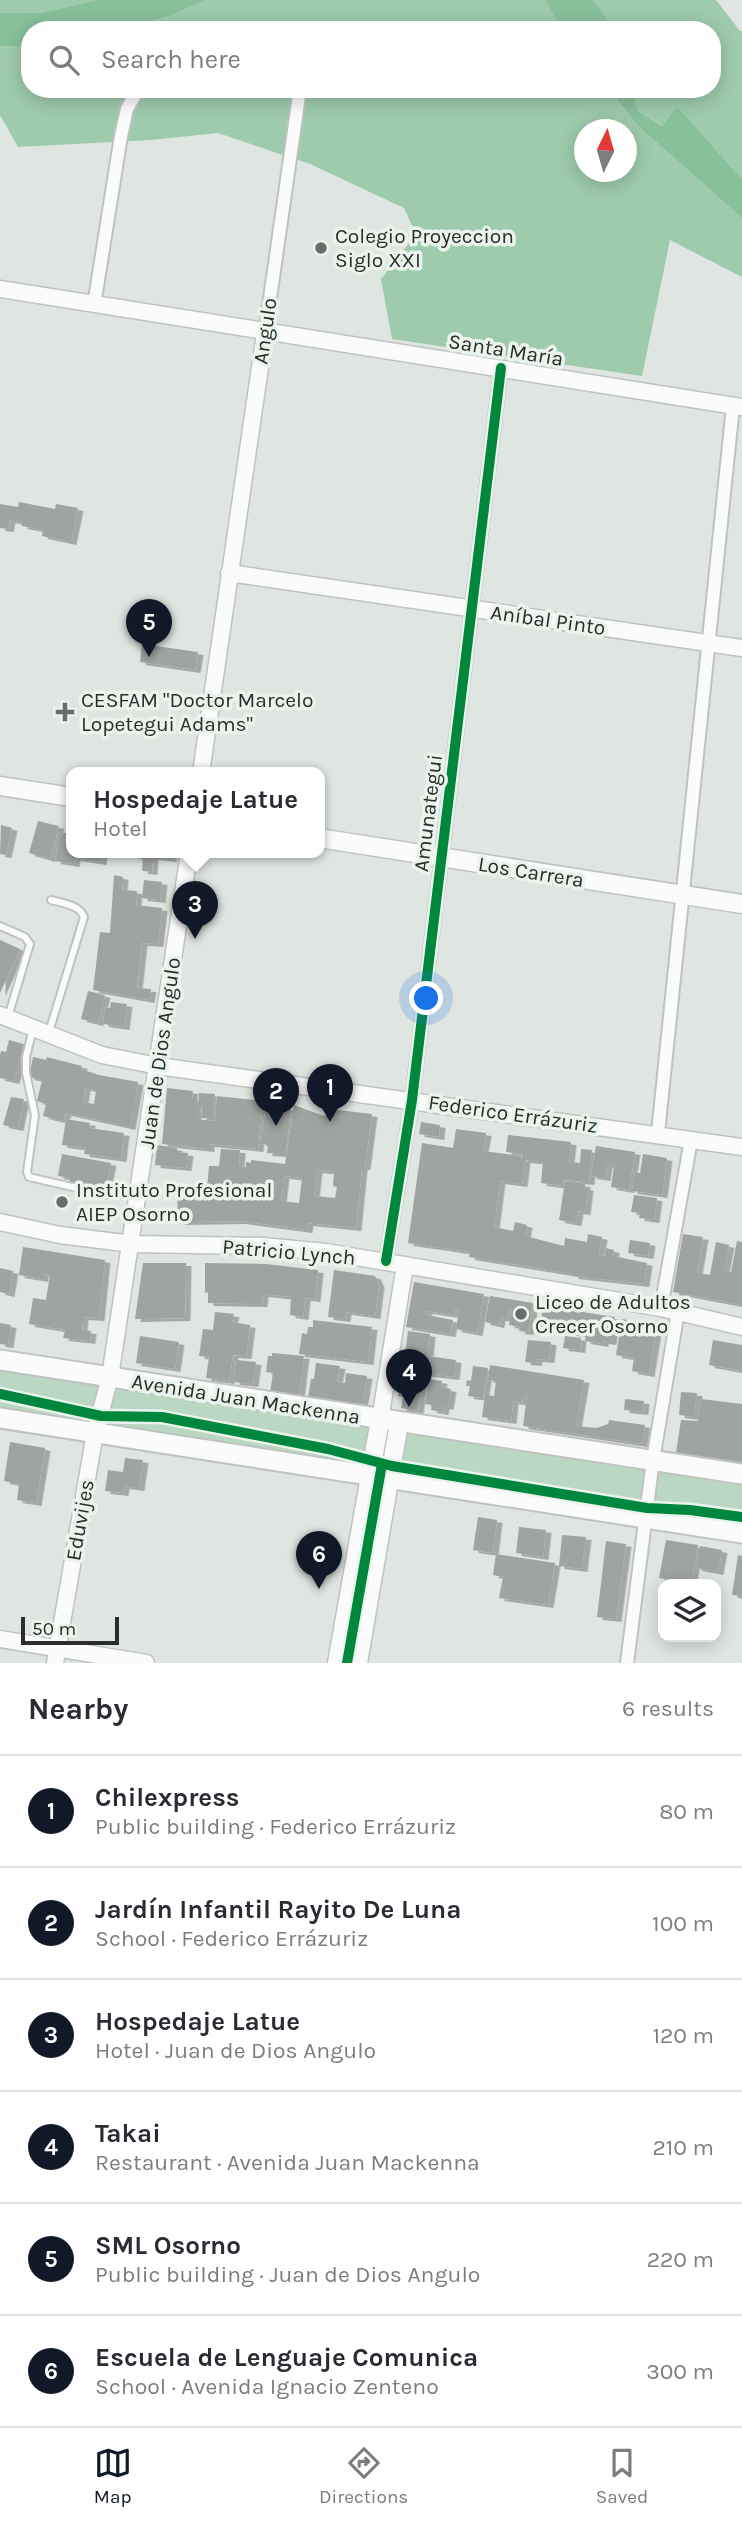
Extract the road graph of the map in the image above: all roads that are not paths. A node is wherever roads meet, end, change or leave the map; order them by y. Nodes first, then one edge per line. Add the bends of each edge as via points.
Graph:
1 (133, 98) edge
2 (299, 98) edge
3 (0, 289) edge
4 (94, 305) junction
5 (265, 333) junction
6 (501, 368) junction
7 (738, 407) edge
8 (229, 573) junction
9 (472, 608) junction
10 (709, 643) junction
11 (742, 648) edge
12 (202, 767) edge
13 (0, 786) edge
14 (66, 796) edge
15 (325, 839) edge
16 (188, 858) edge
17 (442, 859) junction
18 (682, 895) junction
19 (51, 900) dead end
20 (742, 904) edge
21 (0, 926) edge
22 (4, 1016) edge
23 (41, 1030) junction
24 (158, 1066) junction
25 (412, 1100) junction
26 (657, 1133) junction
27 (691, 1140) junction
28 (742, 1147) edge
29 (107, 1195) dead end
30 (0, 1222) edge
31 (132, 1244) junction
32 (386, 1261) junction
33 (405, 1265) junction
34 (661, 1308) junction
35 (678, 1311) junction
36 (742, 1326) edge
37 (0, 1360) edge
38 (110, 1377) junction
39 (0, 1418) edge
40 (390, 1421) junction
41 (95, 1433) junction
42 (653, 1460) junction
43 (742, 1474) edge
44 (380, 1477) junction
45 (646, 1518) junction
46 (742, 1533) edge
47 (0, 1639) edge
48 (56, 1656) edge
49 (146, 1663) edge
50 (337, 1663) edge
51 (358, 1663) edge
52 (627, 1663) edge

1 - 4 street via 121,136
2 - 5 street, Angulo
3 - 4 street, Santa María
4 - 5 street, Santa María
5 - 6 street, Santa María
5 - 8 street, Angulo
6 - 7 street, Santa María
6 - 9 street, Amunategui
7 - 10 street
8 - 9 street, Aníbal Pinto
8 - 12 street
9 - 10 street, Aníbal Pinto
9 - 17 street, Amunategui
10 - 11 street, Aníbal Pinto
10 - 18 street
13 - 14 main road
15 - 17 main road, Los Carrera
16 - 24 street, Juan de Dios Angulo
17 - 18 main road, Los Carrera
17 - 25 street, Amunategui
18 - 20 main road, Los Carrera
18 - 26 street
19 - 23 lane via 76,908 84,917
21 - 22 lane via 30,944
22 - 23 street, Federico Errázuriz
23 - 24 street, Federico Errázuriz via 102,1055
23 - 29 lane via 26,1057 36,1115 29,1177
24 - 25 street, Federico Errázuriz
24 - 31 street, Juan de Dios Angulo
25 - 26 street, Federico Errázuriz
25 - 32 street, Amunategui
26 - 27 street, Federico Errázuriz
27 - 28 street, Federico Errázuriz
27 - 34 street
30 - 31 street, Patricio Lynch
31 - 32 street, Patricio Lynch via 263,1246
31 - 38 street, Juan de Dios Angulo
32 - 33 street, Patricio Lynch
33 - 34 street, Patricio Lynch
33 - 40 street
34 - 35 street, Patricio Lynch
35 - 36 street, Patricio Lynch
35 - 42 street
37 - 38 main road, Avenida Juan Mackenna
38 - 40 main road, Avenida Juan Mackenna
38 - 41 street, Eduvijes
39 - 41 main road
40 - 42 main road, Avenida Juan Mackenna
40 - 44 main road
41 - 44 main road
41 - 48 street, Eduvijes
42 - 43 main road, Avenida Juan Mackenna
42 - 45 street
44 - 45 main road
44 - 50 main road
44 - 51 main road
45 - 46 main road
45 - 52 street
47 - 48 street
48 - 49 street

